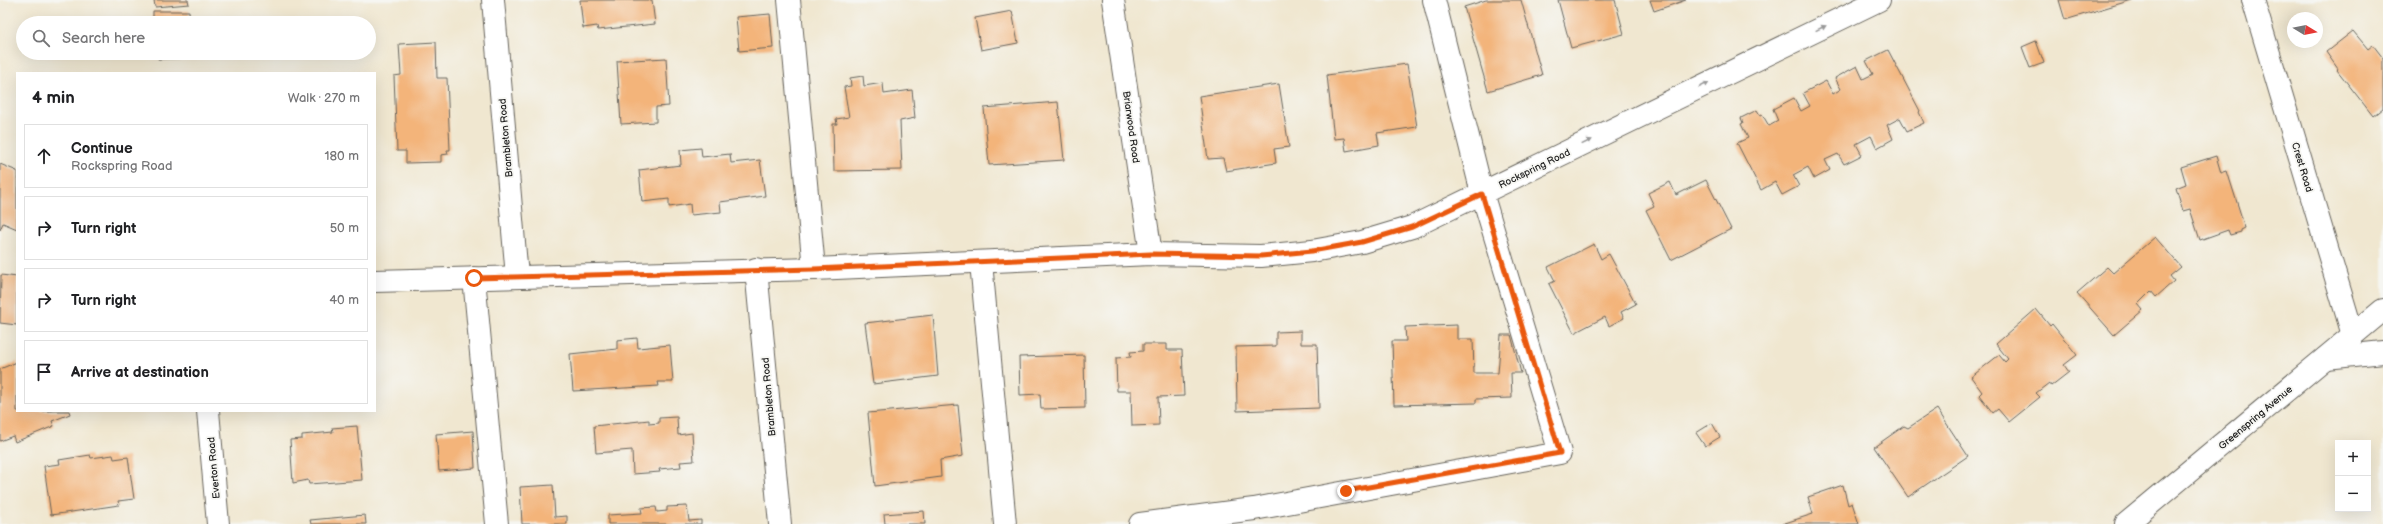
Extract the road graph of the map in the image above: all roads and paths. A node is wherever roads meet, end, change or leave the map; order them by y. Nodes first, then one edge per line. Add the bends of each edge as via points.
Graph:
1 (493, 0) edge
2 (789, 0) edge
3 (1113, 0) edge
4 (1434, 0) edge
5 (1879, 0) edge
6 (2253, 0) edge
7 (1482, 194) junction
8 (1151, 254) junction
9 (981, 262) junction
10 (814, 269) junction
11 (756, 270) junction
12 (517, 276) junction
13 (474, 278) junction
14 (376, 281) edge
15 (2383, 310) edge
16 (2353, 335) junction
17 (2383, 352) edge
18 (2326, 358) junction
19 (208, 412) edge
20 (218, 524) edge
21 (497, 524) edge
22 (780, 524) edge
23 (1005, 524) edge
24 (1140, 524) edge
25 (2126, 524) edge

1 - 12 street, Brambleton Road
2 - 10 street
3 - 8 street, Briarwood Road
4 - 7 street
7 -> 5 street, Rockspring Road
6 - 16 street, Crest Road
7 - 8 street, Rockspring Road via 1412,227 1362,242 1320,250 1261,256
7 - 24 street via 1560,453 1254,509
8 - 9 street, Rockspring Road
9 - 10 street, Rockspring Road
9 - 23 street
10 - 11 street, Rockspring Road
11 - 12 street, Rockspring Road
11 - 22 street, Brambleton Road
12 - 13 street, Rockspring Road
13 - 14 street, Rockspring Road
13 - 21 street
15 - 16 street, Greenspring Avenue
16 - 18 street, Greenspring Avenue
17 - 18 street
18 - 25 street, Greenspring Avenue
19 - 20 street, Everton Road

